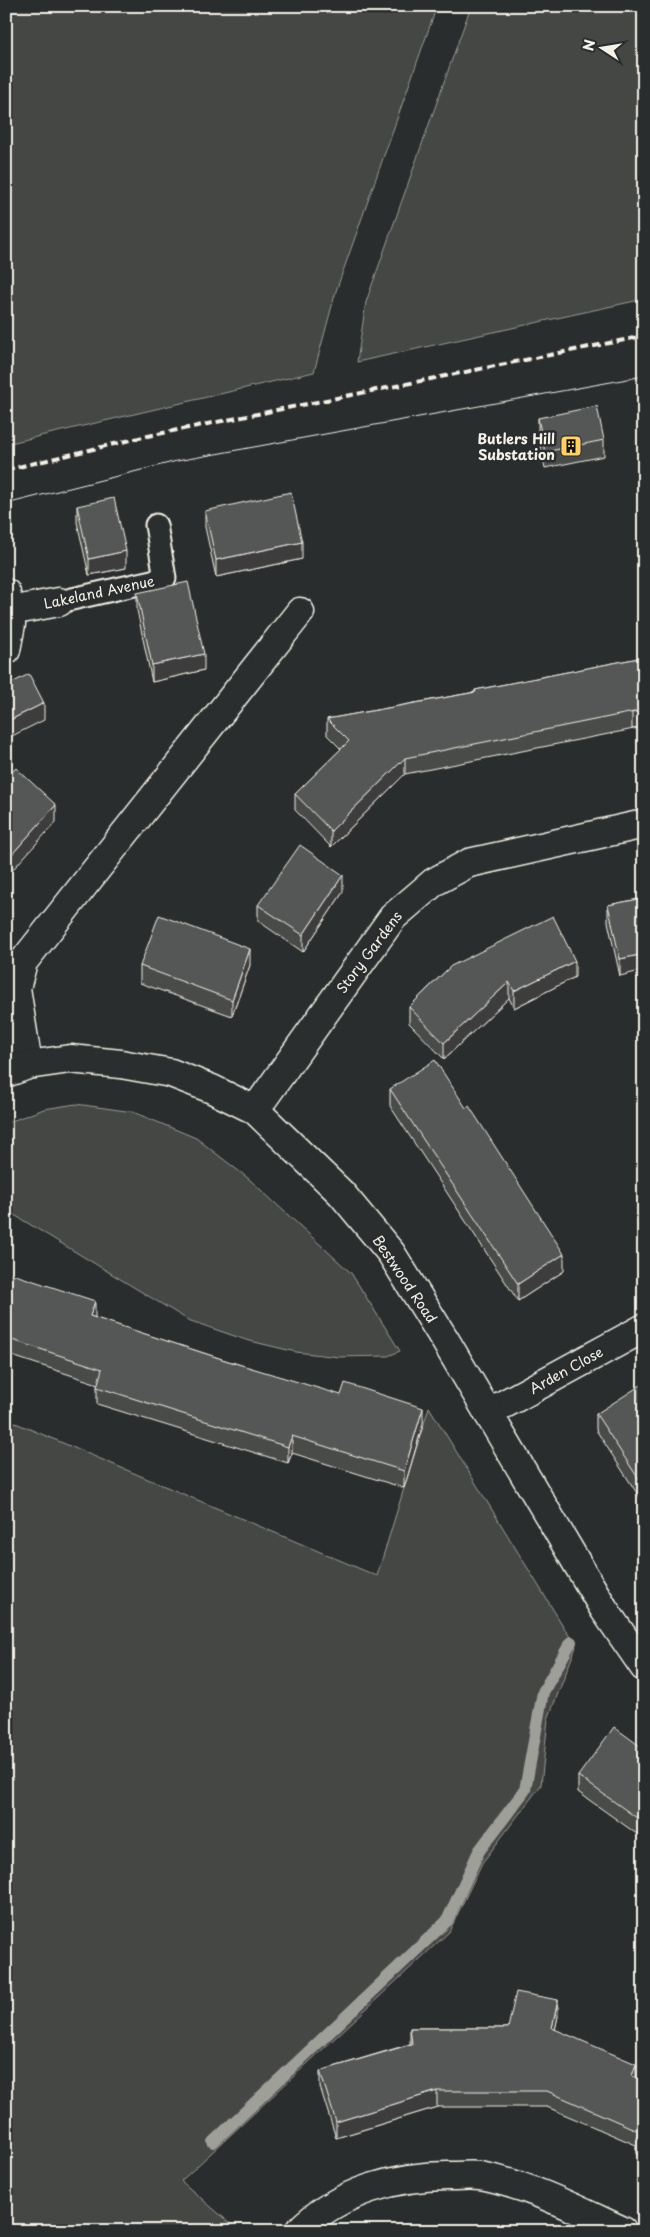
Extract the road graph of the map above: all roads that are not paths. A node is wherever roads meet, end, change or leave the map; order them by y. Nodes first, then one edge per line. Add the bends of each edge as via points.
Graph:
1 (156, 525) dead end
2 (8, 602) edge
3 (59, 602) joint
4 (300, 612) dead end
5 (6, 650) edge
6 (644, 824) edge
7 (17, 1069) edge
8 (255, 1110) junction
9 (644, 1328) edge
10 (488, 1413) junction
11 (644, 1667) edge
12 (299, 2231) edge
13 (623, 2231) edge

1 - 3 lane, Lakeland Avenue via 165,578
2 - 3 street, Lakeland Avenue
2 - 5 street, Lakeland Avenue via 11,624
4 - 7 street via 23,962 16,988
6 - 8 street, Story Gardens via 470,863 434,882 393,917
7 - 8 street, Bestwood Road via 70,1059 121,1064 171,1073
8 - 10 street, Bestwood Road via 341,1193 391,1254
9 - 10 street, Arden Close
10 - 11 street, Bestwood Road via 604,1609
12 - 13 street via 313,2217 368,2188 424,2176 479,2176 537,2193

